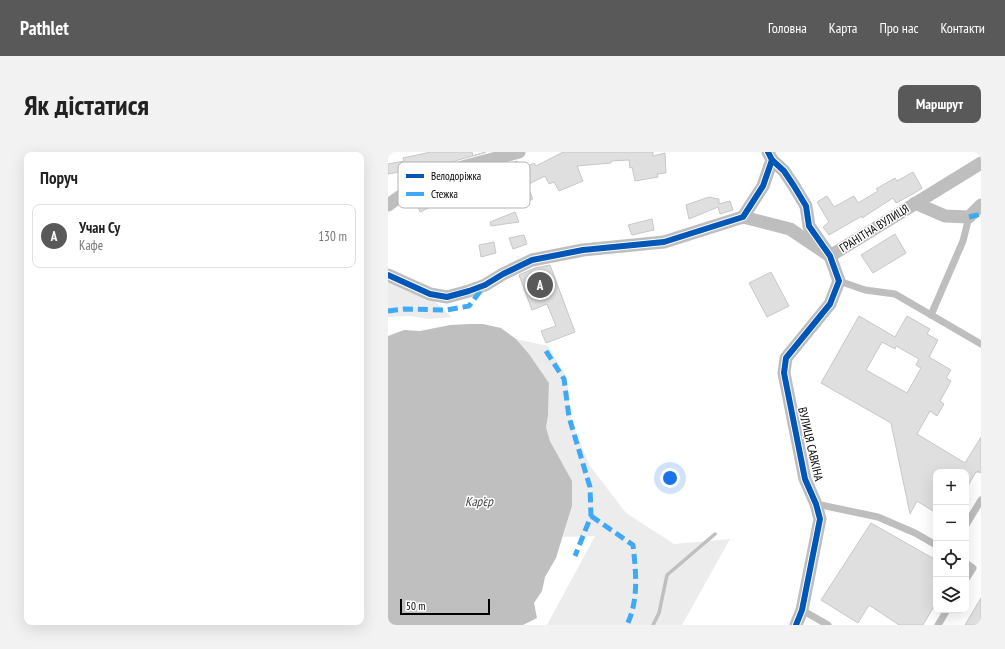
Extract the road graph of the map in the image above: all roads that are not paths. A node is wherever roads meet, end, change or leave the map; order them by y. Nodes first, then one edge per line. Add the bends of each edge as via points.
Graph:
1 (519, 152) edge
2 (770, 156) edge
3 (484, 162) edge
4 (981, 163) edge
5 (398, 197) edge
6 (915, 203) junction
7 (388, 205) edge
8 (981, 205) edge
9 (743, 217) junction
10 (969, 217) junction
11 (830, 256) junction
12 (388, 275) edge
13 (839, 281) junction
14 (931, 315) junction
15 (981, 344) edge
16 (981, 500) edge
17 (816, 504) junction
18 (969, 519) edge
19 (933, 543) edge
20 (969, 565) edge
21 (969, 574) edge
22 (802, 610) junction
23 (945, 613) edge
24 (796, 625) edge
25 (828, 625) edge
26 (938, 625) edge

1 - 3 street
2 - 9 street via 763,186
2 - 11 street via 794,186 806,206 809,226
4 - 6 street, ГРАНІТНА ВУЛИЦЯ
5 - 7 street
6 - 10 street via 945,216
6 - 11 street, ГРАНІТНА ВУЛИЦЯ
8 - 10 street
9 - 11 street, ГРАНІТНА ВУЛИЦЯ via 790,229
9 - 12 street via 664,242 583,250 532,260 485,285 447,297 430,294
10 - 14 lane via 964,241
11 - 13 street
13 - 14 lane via 865,290 894,294
13 - 17 street, ВУЛИЦЯ САВКІНА via 830,304 786,358 784,373 805,479
14 - 15 lane
16 - 18 lane
17 - 19 lane via 878,517
17 - 22 street, ВУЛИЦЯ САВКІНА via 820,519
20 - 21 lane via 973,568
22 - 24 street, ВУЛИЦЯ САВКІНА
22 - 25 lane
23 - 26 lane

